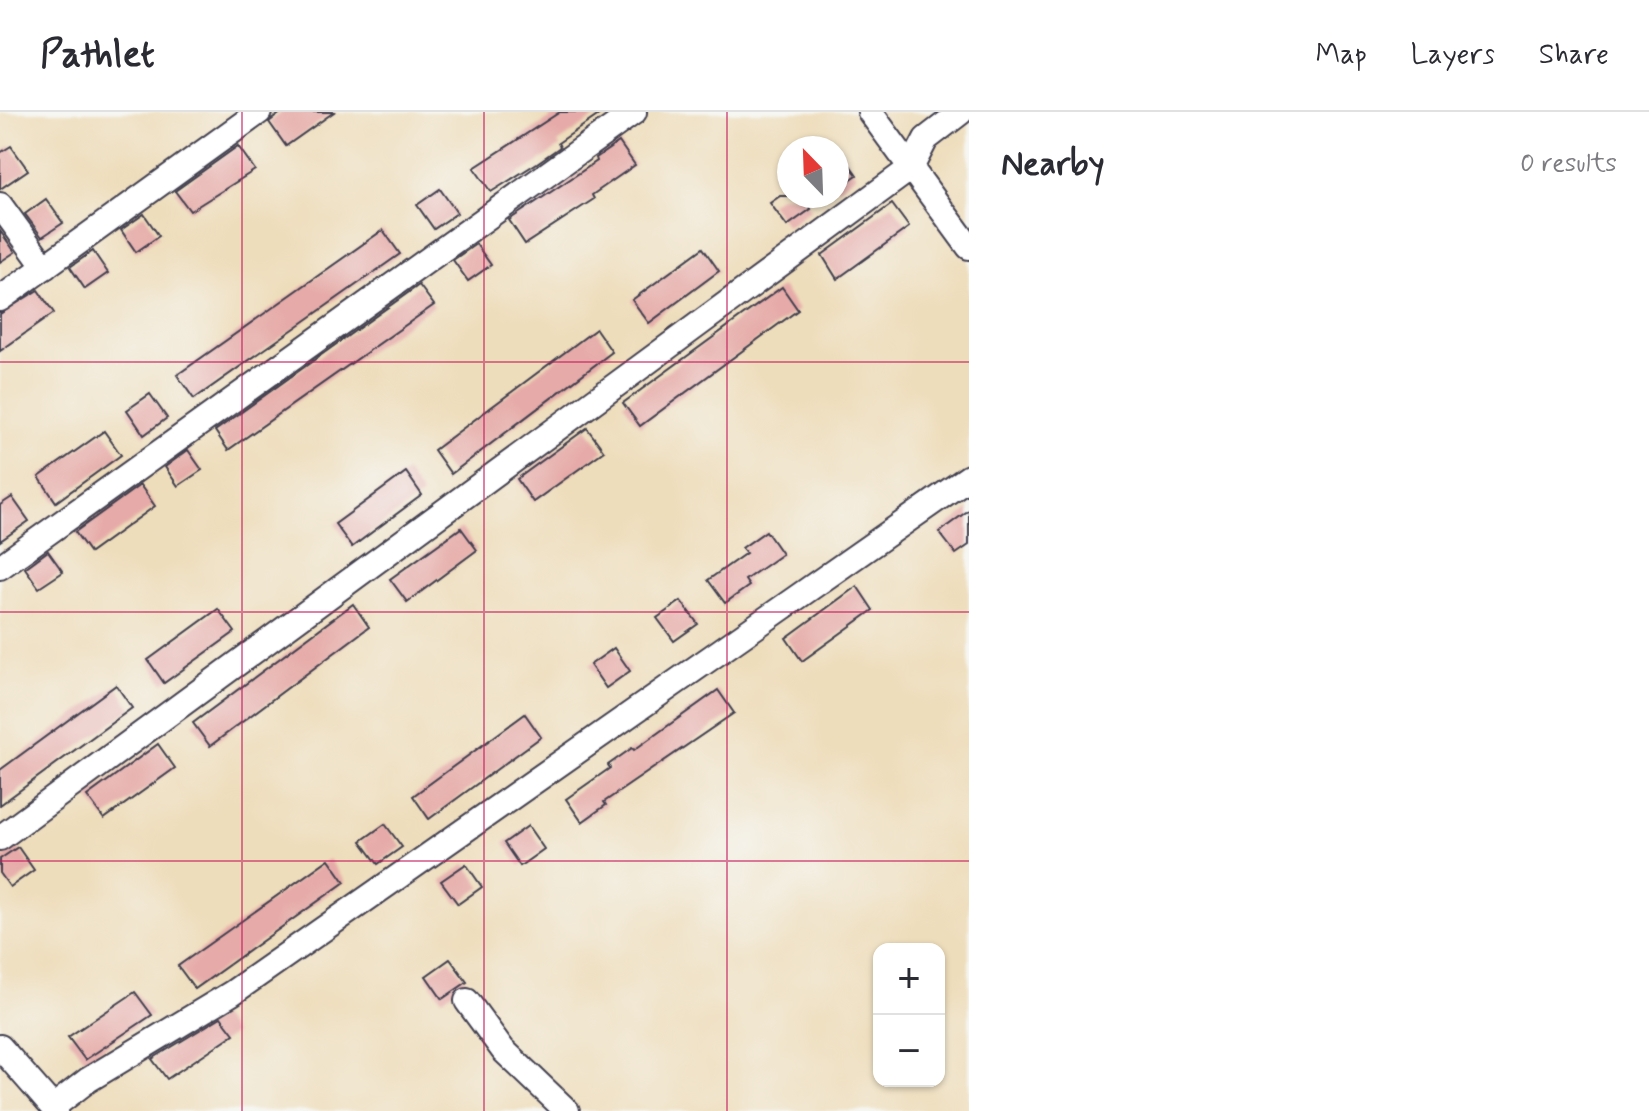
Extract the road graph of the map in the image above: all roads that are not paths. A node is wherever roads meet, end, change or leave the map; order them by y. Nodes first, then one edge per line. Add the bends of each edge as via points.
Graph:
1 (634, 112) edge
2 (870, 112) edge
3 (961, 112) edge
4 (245, 116) edge
5 (911, 168) junction
6 (0, 205) edge
7 (969, 247) edge
8 (45, 267) junction
9 (0, 299) edge
10 (969, 477) edge
11 (0, 567) edge
12 (0, 838) edge
13 (467, 1001) dead end
14 (0, 1047) edge
15 (54, 1109) edge
16 (567, 1111) edge

1 - 11 street
2 - 5 street
3 - 5 street via 926,139
4 - 8 street
5 - 7 street
5 - 12 street
6 - 8 street
8 - 9 street
10 - 15 street via 232,993 88,1080
13 - 16 street via 503,1050
14 - 15 street

